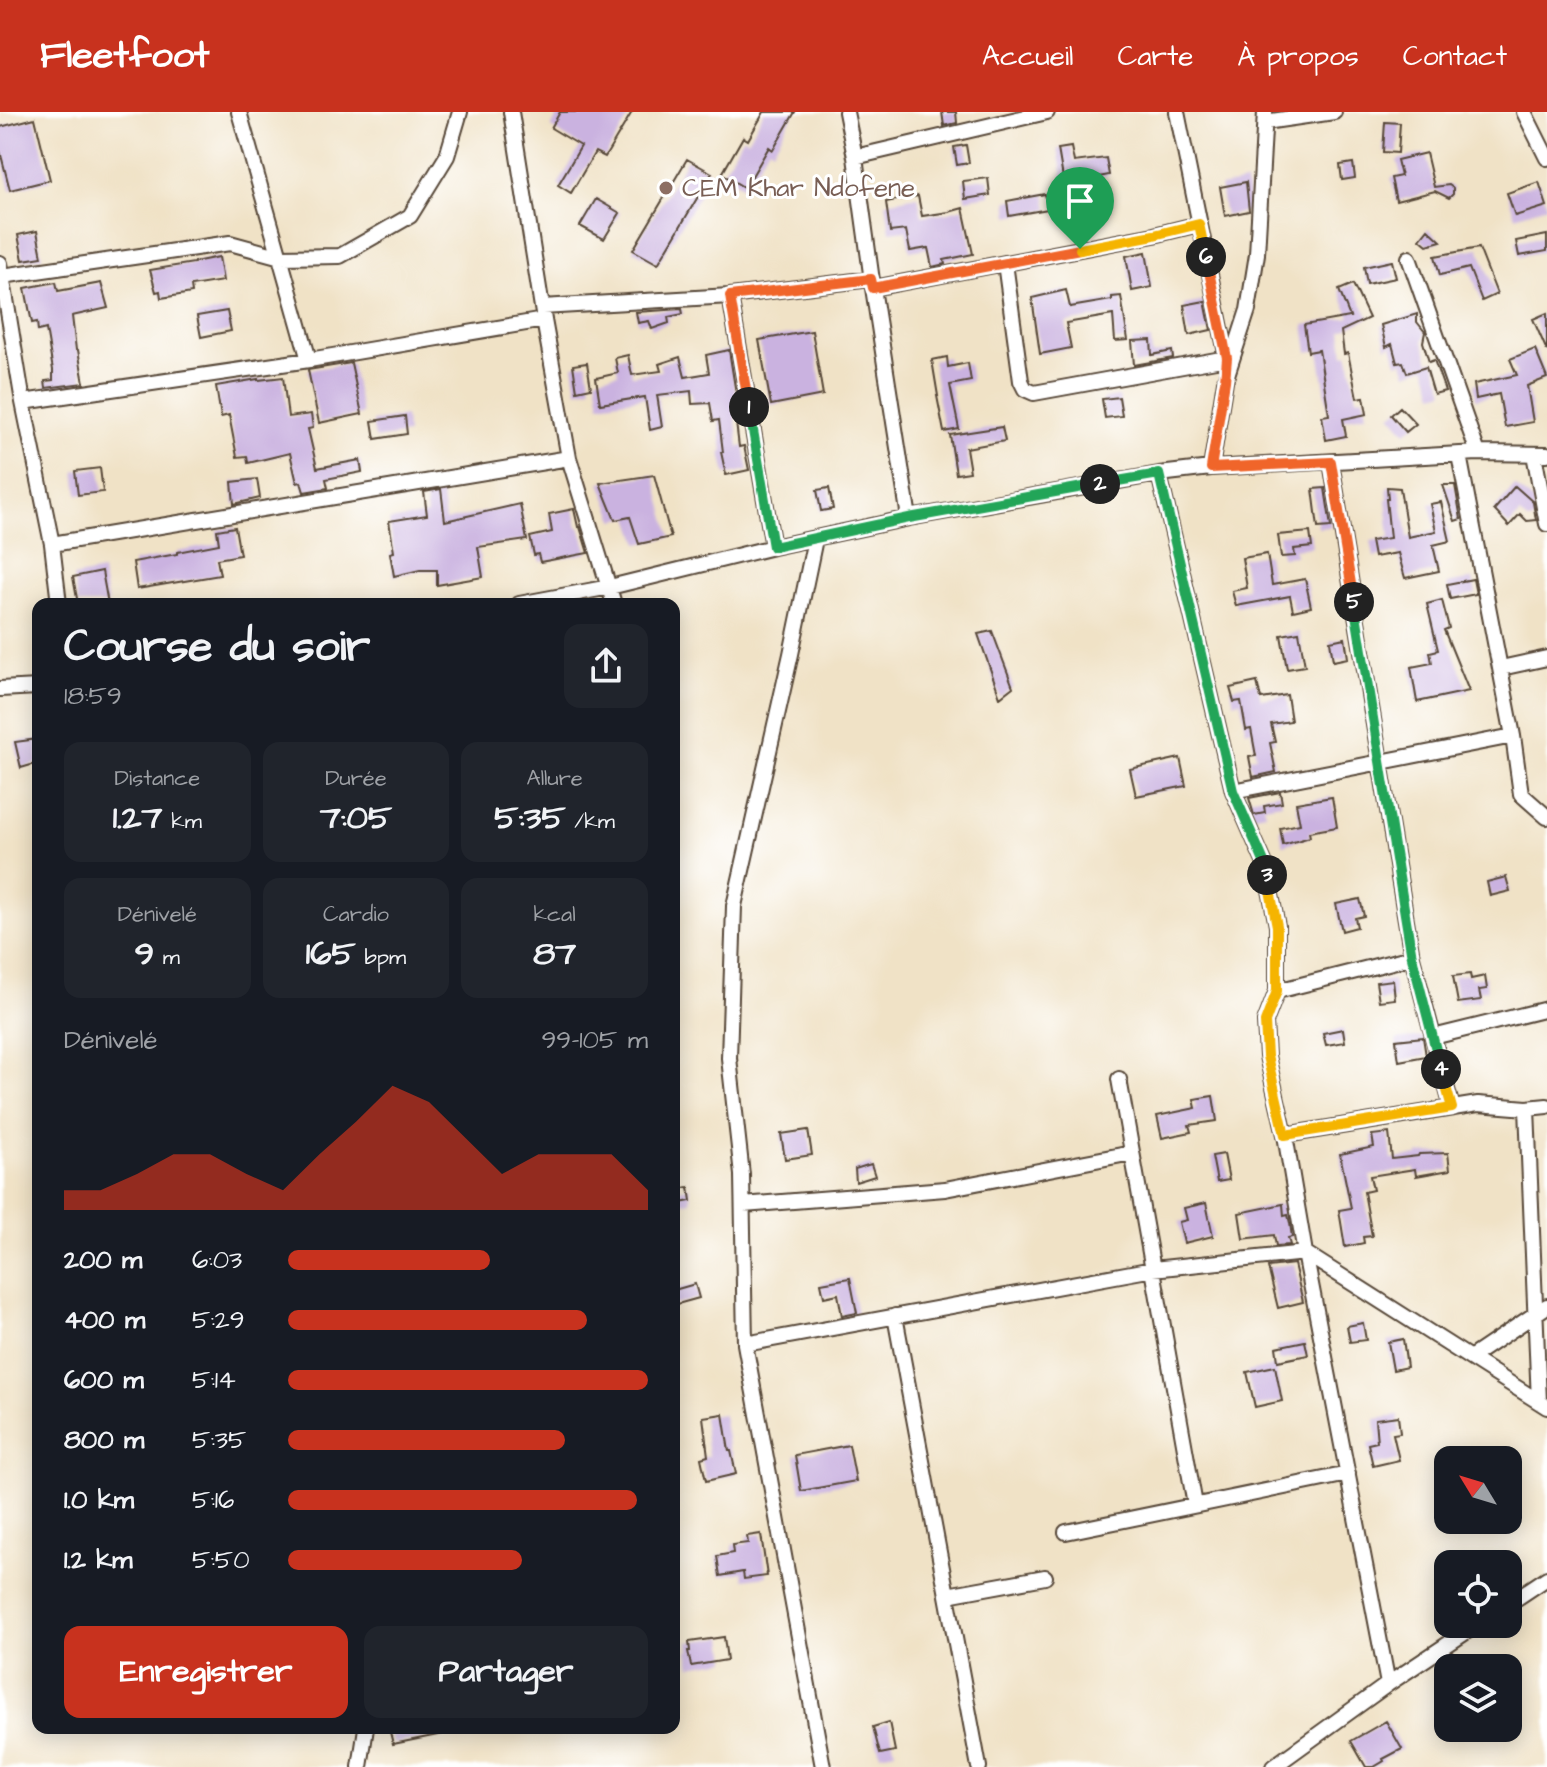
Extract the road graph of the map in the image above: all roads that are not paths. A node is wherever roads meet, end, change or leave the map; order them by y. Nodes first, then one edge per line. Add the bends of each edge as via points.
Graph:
1 (239, 112) edge
2 (460, 112) edge
3 (511, 112) edge
4 (846, 112) edge
5 (1047, 112) edge
6 (1177, 112) edge
7 (1334, 112) edge
8 (1524, 112) edge
9 (1265, 117) edge
10 (982, 119) edge
11 (855, 157) junction
12 (1547, 158) edge
13 (1199, 224) junction
14 (281, 257) junction
15 (1409, 258) dead end
16 (1005, 263) junction
17 (1, 270) edge
18 (872, 284) junction
19 (730, 296) junction
20 (543, 313) junction
21 (1227, 358) junction
22 (309, 360) junction
23 (1225, 381) junction
24 (23, 402) junction
25 (1478, 453) junction
26 (1541, 454) edge
27 (1459, 455) junction
28 (569, 458) junction
29 (1331, 462) junction
30 (1211, 468) junction
31 (1159, 474) junction
32 (909, 518) junction
33 (1547, 524) edge
34 (815, 539) junction
35 (52, 544) junction
36 (773, 547) junction
37 (610, 587) junction
38 (58, 598) edge
39 (551, 598) edge
40 (613, 598) edge
41 (1547, 658) edge
42 (1501, 668) junction
43 (32, 687) edge
44 (0, 689) edge
45 (1513, 736) junction
46 (1380, 762) junction
47 (1233, 791) junction
48 (1547, 817) edge
49 (1412, 957) junction
50 (1277, 991) junction
51 (1547, 1009) edge
52 (1433, 1037) junction
53 (1119, 1079) dead end
54 (1547, 1106) edge
55 (1452, 1108) junction
56 (1527, 1108) junction
57 (1285, 1135) junction
58 (1132, 1153) junction
59 (743, 1205) junction
60 (1305, 1253) junction
61 (1153, 1269) junction
62 (1541, 1310) edge
63 (895, 1316) junction
64 (745, 1344) junction
65 (1470, 1358) junction
66 (1543, 1405) edge
67 (1348, 1474) junction
68 (1195, 1505) junction
69 (1066, 1532) dead end
70 (1045, 1577) dead end
71 (1547, 1578) edge
72 (947, 1595) junction
73 (1522, 1595) edge
74 (1457, 1638) edge
75 (1388, 1684) junction
76 (365, 1734) edge
77 (360, 1767) edge
78 (823, 1767) edge
79 (979, 1767) edge
80 (1273, 1767) edge

1 - 14 street
2 - 14 street via 447,156 410,216 340,256
3 - 20 street
4 - 11 street
5 - 10 street
6 - 13 street
7 - 9 street
8 - 12 street
9 - 23 street via 1257,254 1248,310
10 - 11 street
11 - 18 street
13 - 16 street
13 - 21 street
14 - 17 street via 230,243
14 - 22 street
15 - 25 street
16 - 18 street
16 - 21 street via 1021,381 1034,393
17 - 24 street
18 - 19 street
18 - 32 street
19 - 20 street
19 - 36 street
20 - 22 street
20 - 28 street
21 - 23 street
22 - 24 street
23 - 30 street
24 - 35 street
25 - 26 street
25 - 27 street
26 - 33 street
27 - 29 street
27 - 42 street
28 - 35 street
28 - 37 street
29 - 30 street
29 - 46 street
30 - 31 street
31 - 32 street
31 - 47 street
32 - 34 street
34 - 36 street
34 - 59 street via 734,906 729,1058
35 - 38 street
36 - 37 street
37 - 39 street
37 - 40 street
41 - 42 street
42 - 45 street
43 - 44 street
45 - 46 street
45 - 48 street via 1521,794
46 - 47 street
46 - 49 street
47 - 50 street via 1265,864 1277,926
49 - 50 street
49 - 52 street
50 - 57 street via 1265,1022
51 - 52 street
52 - 55 street
53 - 58 street
54 - 56 street
55 - 56 street
55 - 57 street
56 - 62 street
57 - 60 street
58 - 59 street via 945,1189
58 - 61 street
59 - 64 street
60 - 61 street
60 - 65 street
60 - 67 street
61 - 63 street
61 - 68 street
62 - 65 street
62 - 66 street
63 - 64 street
63 - 72 street
64 - 78 street
65 - 66 street
67 - 68 street
67 - 75 street
68 - 69 street
70 - 72 street
71 - 73 street
72 - 79 street
74 - 75 street
75 - 80 street
76 - 77 street

